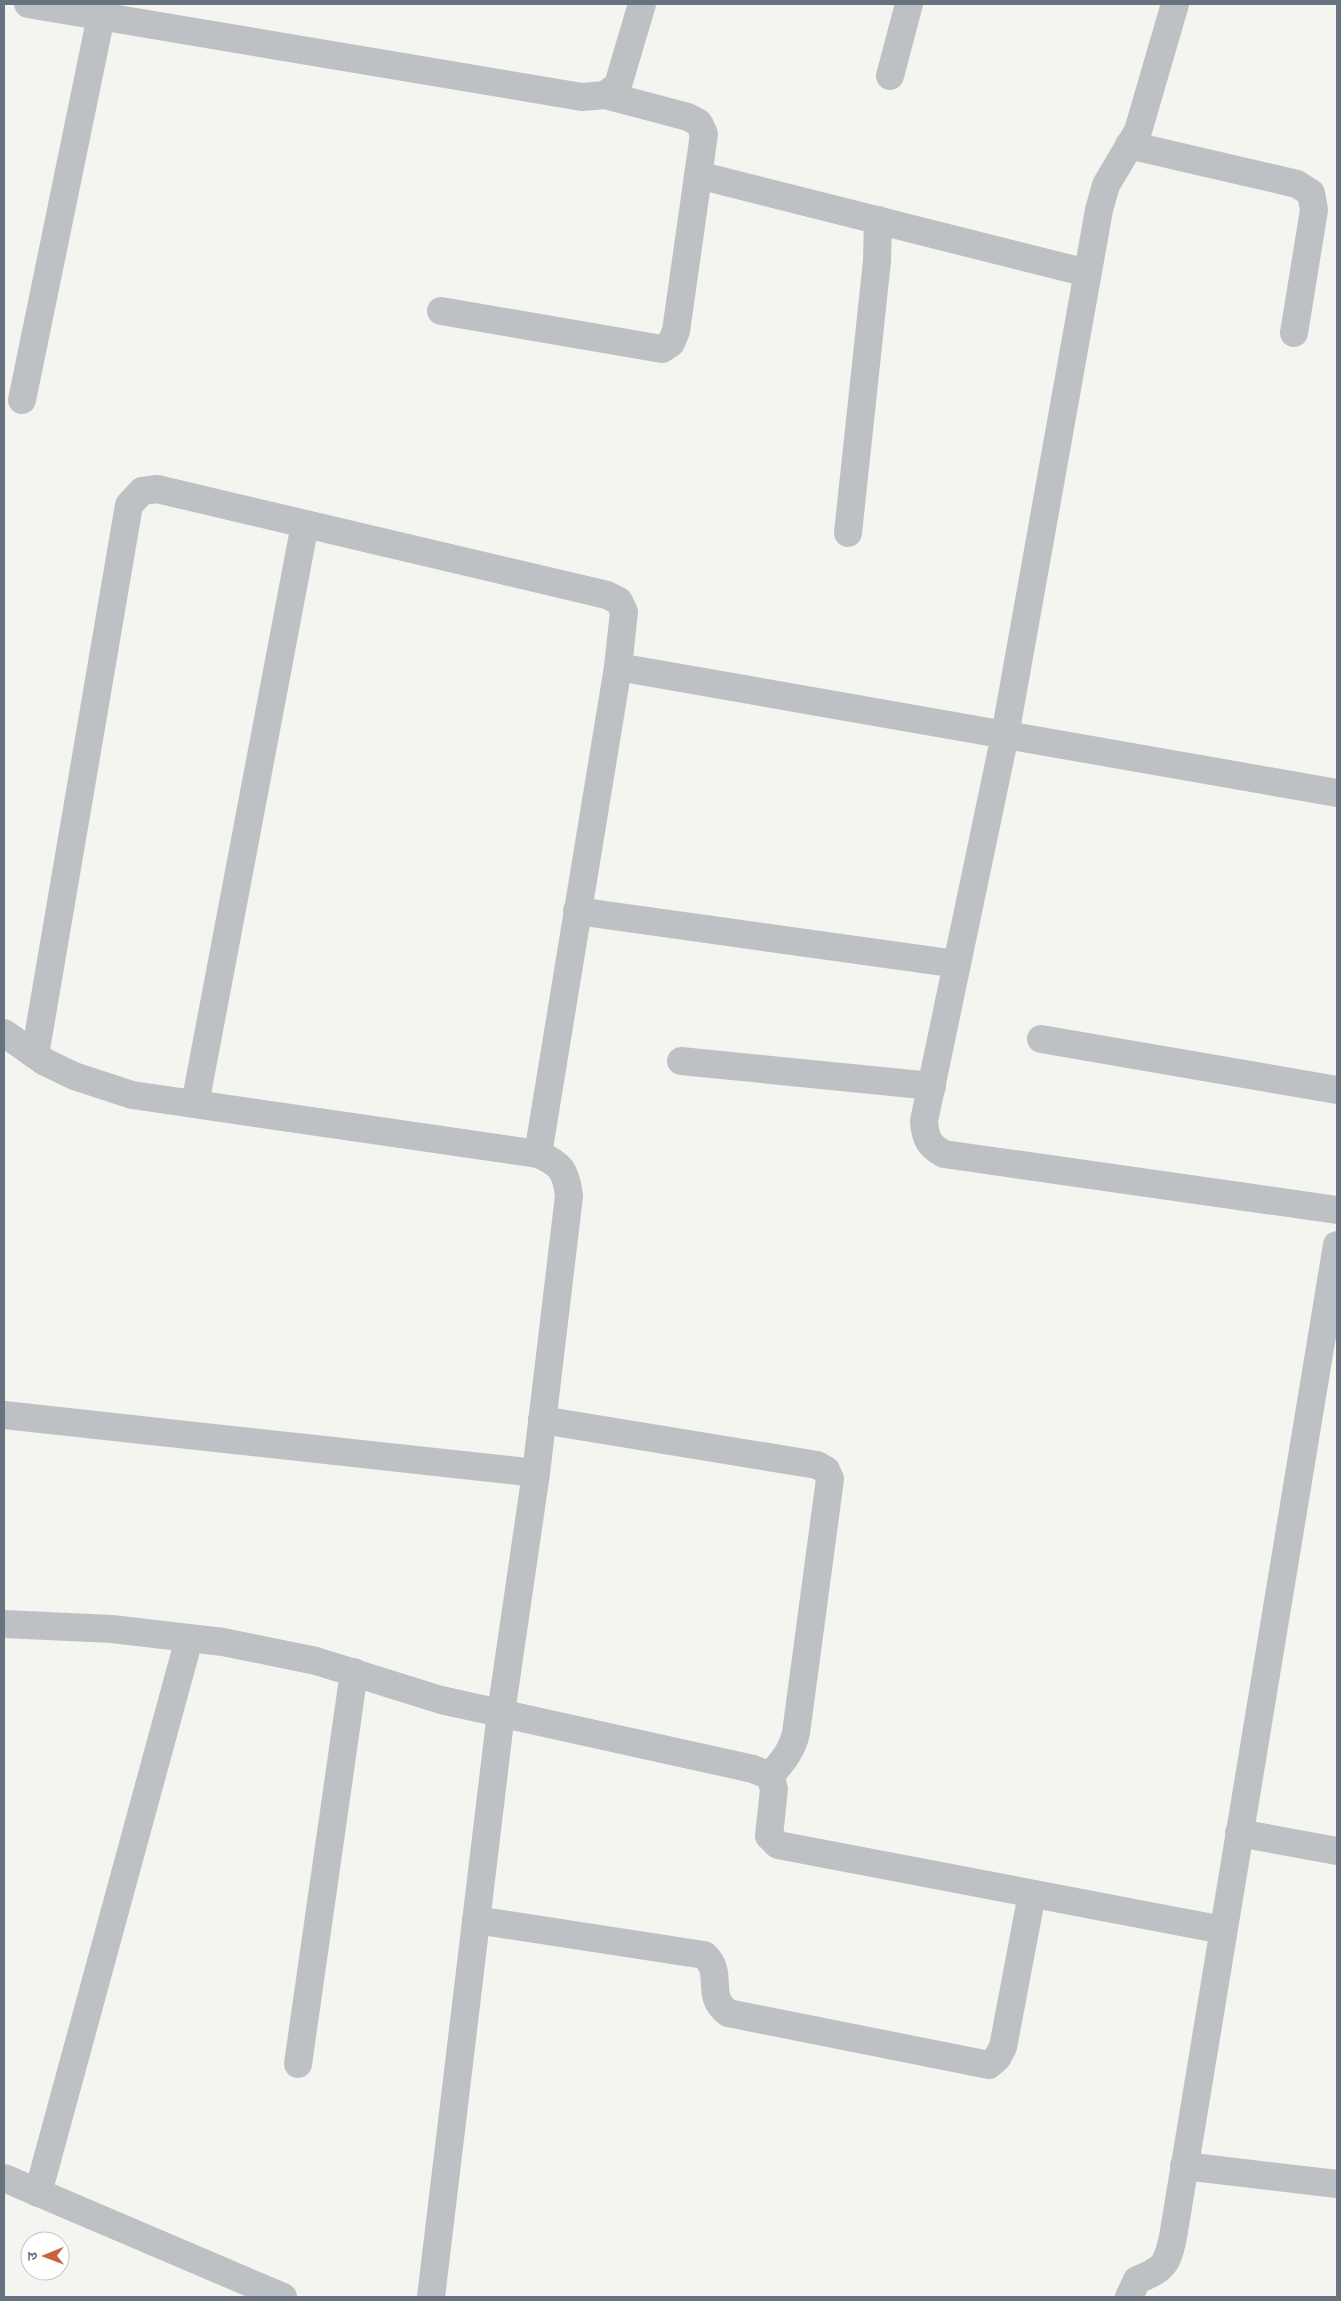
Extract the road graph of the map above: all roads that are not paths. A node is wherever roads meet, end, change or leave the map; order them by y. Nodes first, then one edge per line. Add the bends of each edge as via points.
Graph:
1 (28, 4) edge
2 (642, 4) edge
3 (909, 4) edge
4 (1175, 4) edge
5 (102, 16) junction
6 (890, 76) dead end
7 (605, 95) junction
8 (1129, 145) junction
9 (698, 175) junction
10 (878, 220) junction
11 (1087, 273) junction
12 (441, 311) dead end
13 (1294, 333) dead end
14 (22, 400) dead end
15 (305, 524) junction
16 (848, 533) dead end
17 (618, 667) junction
18 (1005, 735) junction
19 (1337, 792) edge
20 (577, 911) junction
21 (957, 964) junction
22 (4, 1033) edge
23 (1040, 1039) dead end
24 (34, 1055) junction
25 (681, 1061) dead end
26 (932, 1086) junction
27 (1337, 1090) edge
28 (195, 1104) junction
29 (538, 1154) junction
30 (1337, 1210) edge
31 (1337, 1245) edge
32 (4, 1416) edge
33 (542, 1420) junction
34 (536, 1473) junction
35 (4, 1624) edge
36 (189, 1639) junction
37 (354, 1672) junction
38 (501, 1713) junction
39 (770, 1776) junction
40 (1239, 1833) junction
41 (1337, 1852) edge
42 (1032, 1894) junction
43 (476, 1920) junction
44 (1223, 1930) junction
45 (298, 2064) dead end
46 (1184, 2166) junction
47 (4, 2178) edge
48 (1337, 2184) edge
49 (38, 2192) junction
50 (283, 2297) edge
51 (431, 2297) edge
52 (1129, 2297) edge

1 - 5 street
2 - 7 street via 618,85
3 - 6 street
4 - 8 street via 1138,131
5 - 7 street via 582,97
5 - 14 street
7 - 9 street via 700,123 704,134
8 - 11 street via 1106,185
8 - 13 street via 1297,184 1311,193 1314,210
9 - 10 street
9 - 12 street via 676,331 672,343 662,349
10 - 11 street
10 - 16 street via 877,261
11 - 18 street
15 - 17 street via 607,595 619,601 624,612
15 - 24 street via 157,489 142,491 129,505
15 - 28 street
17 - 18 street
17 - 20 street
18 - 19 street
18 - 21 street
20 - 21 street
20 - 29 street
21 - 26 street
22 - 24 street
23 - 27 street
24 - 28 street via 74,1076 132,1094
25 - 26 street
26 - 30 street via 924,1121 925,1136 934,1148 944,1154
28 - 29 street
29 - 33 street via 554,1161 566,1176 569,1196
31 - 40 street
32 - 34 street
33 - 34 street
33 - 39 street via 817,1465 826,1470 830,1479 796,1733 793,1746
34 - 38 street
35 - 36 street via 112,1629
36 - 37 street via 223,1642
36 - 49 street
37 - 38 street via 441,1700
37 - 45 street
38 - 39 street via 753,1769
38 - 43 street
39 - 42 street via 774,1789 770,1836 778,1846
40 - 41 street
40 - 44 street
42 - 43 street via 1003,2047 998,2058 988,2065 728,2013 719,2006 712,1962 704,1955
42 - 44 street
43 - 51 street
44 - 46 street
46 - 48 street
46 - 52 street via 1168,2258 1162,2269 1137,2280
47 - 49 street
49 - 50 street

